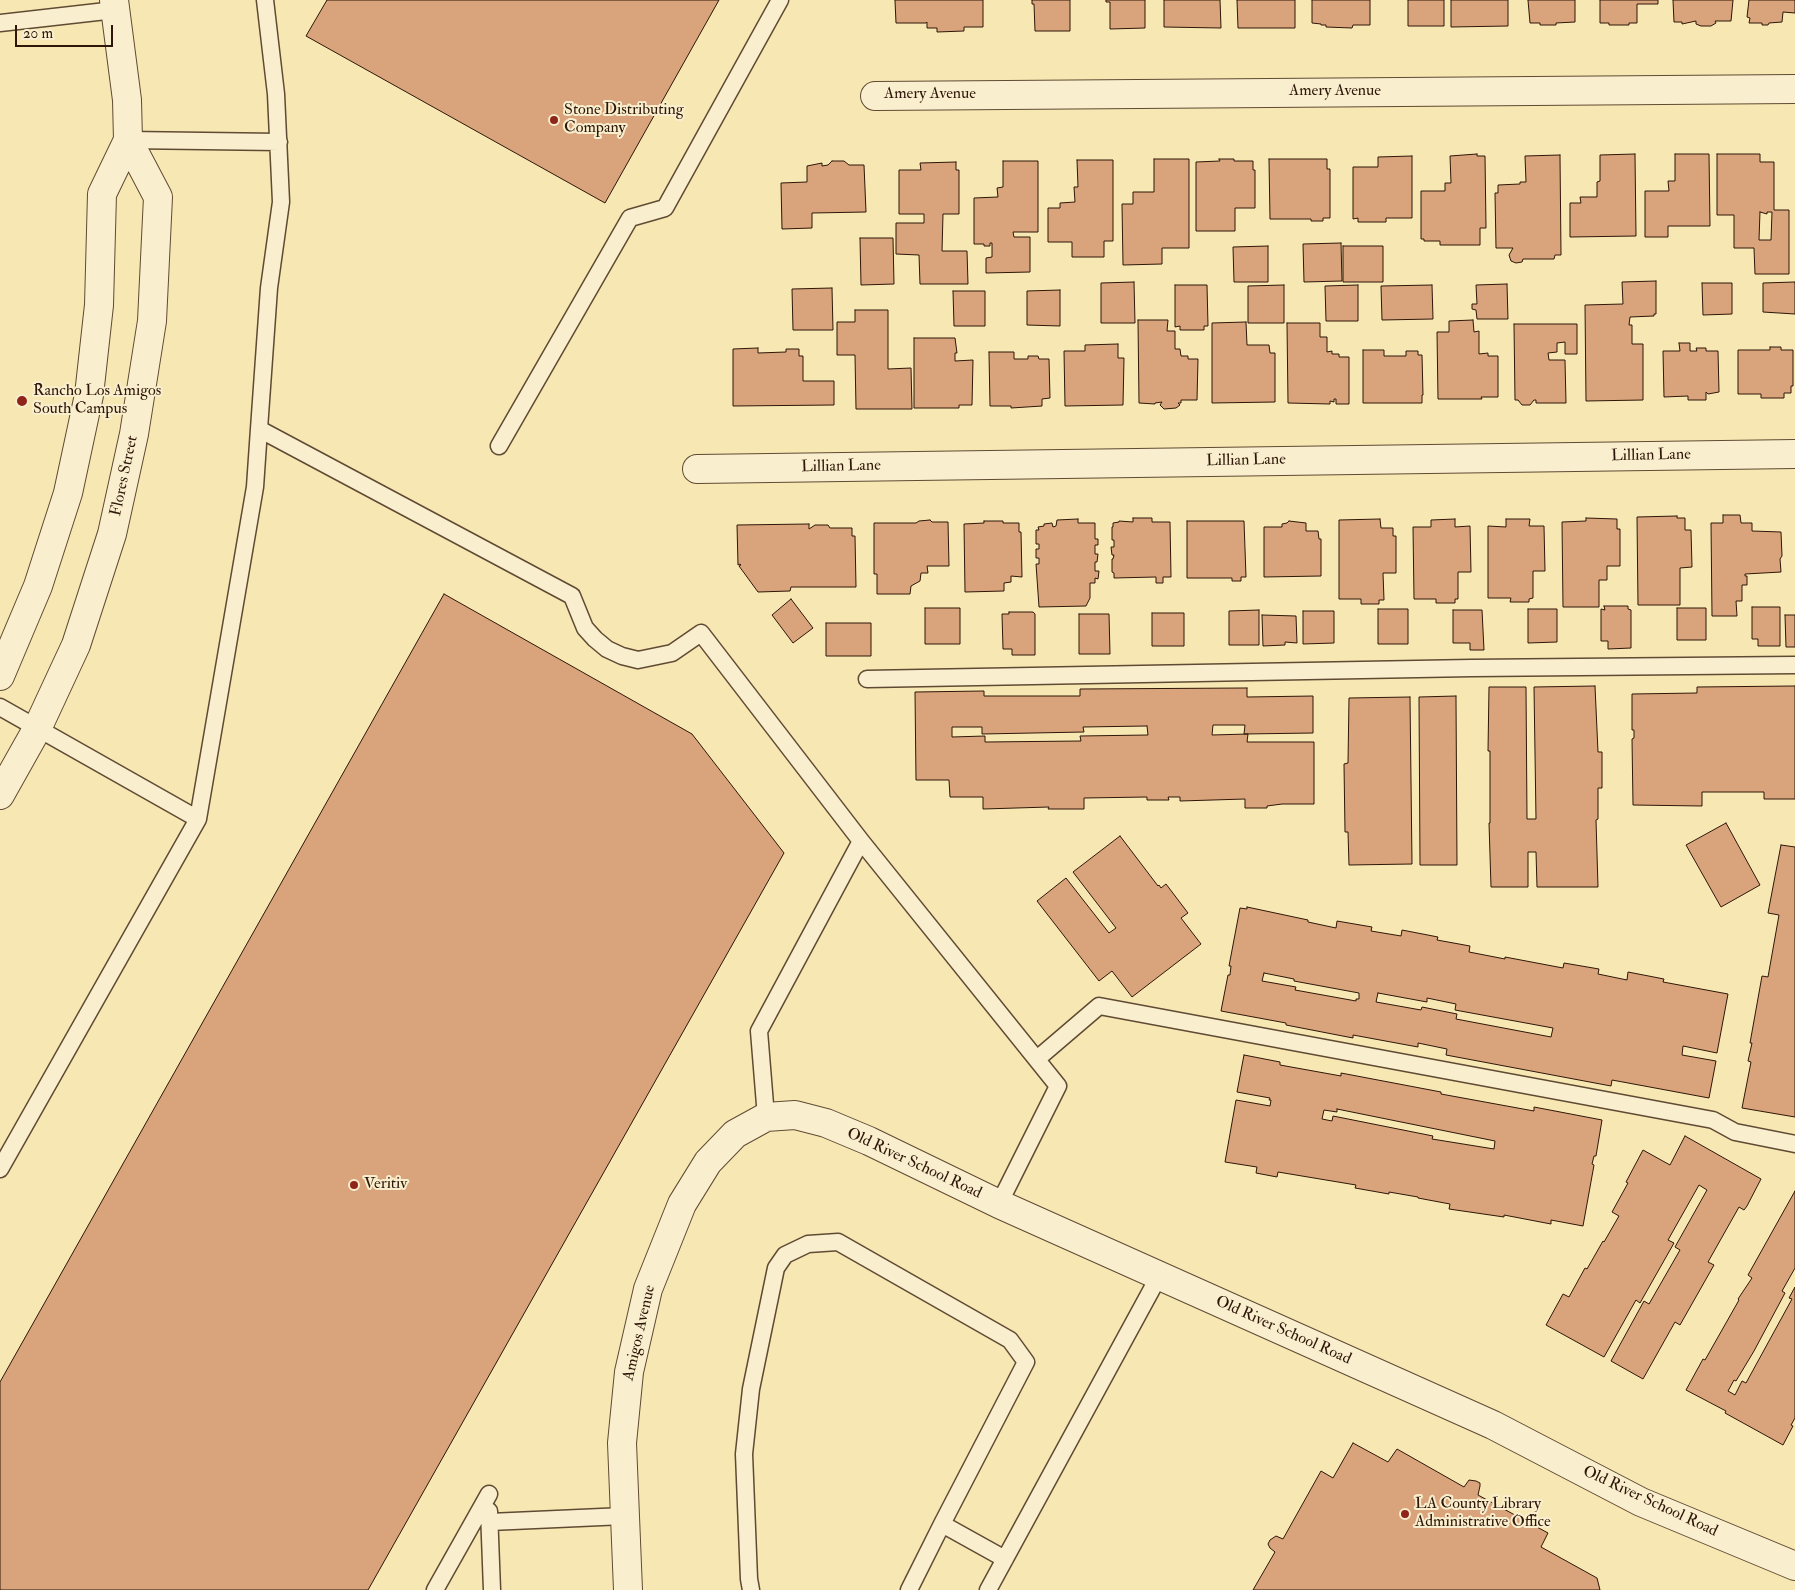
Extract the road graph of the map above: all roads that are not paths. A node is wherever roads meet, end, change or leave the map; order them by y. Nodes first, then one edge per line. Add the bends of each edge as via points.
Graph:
1 (265, 0) edge
2 (780, 0) edge
3 (115, 5) edge
4 (0, 23) edge
5 (1795, 89) edge
6 (875, 96) dead end
7 (128, 140) junction
8 (279, 142) junction
9 (259, 429) junction
10 (499, 446) dead end
11 (1795, 454) edge
12 (698, 469) dead end
13 (1795, 665) edge
14 (0, 676) edge
15 (867, 679) dead end
16 (0, 707) edge
17 (37, 729) junction
18 (0, 795) edge
19 (198, 819) junction
20 (861, 841) junction
21 (1038, 1059) junction
22 (766, 1118) junction
23 (1795, 1144) edge
24 (0, 1169) edge
25 (999, 1204) junction
26 (1159, 1276) junction
27 (624, 1516) junction
28 (490, 1522) junction
29 (942, 1524) junction
30 (1005, 1559) junction
31 (1795, 1566) edge
32 (435, 1590) edge
33 (492, 1590) edge
34 (628, 1590) edge
35 (751, 1590) edge
36 (909, 1590) edge
37 (988, 1590) edge

1 - 8 lane
2 - 10 lane via 665,208 630,218
3 - 4 lane
3 - 7 street, Flores Street via 127,100
5 - 6 street, Amery Avenue
7 - 8 lane
7 - 14 street, Flores Street via 102,194 99,305 89,395 68,493 38,586
7 - 17 street, Flores Street via 158,197 152,321 134,434 112,534 76,645
8 - 9 lane via 281,202 269,288
9 - 19 lane via 255,487
9 - 20 lane via 572,596 585,628 606,649 638,660 672,652 700,634
11 - 12 street, Lillian Lane
13 - 15 lane
16 - 17 lane
17 - 18 street, Flores Street
17 - 19 lane
19 - 24 lane
20 - 21 lane
20 - 22 lane via 759,1031
21 - 23 lane via 1099,1006 1713,1120 1735,1132
21 - 25 lane via 1058,1086
22 - 25 street, Old River School Road via 795,1115 826,1124
22 - 27 street, Amigos Avenue via 735,1134 708,1162 682,1204 648,1289 628,1372 622,1443
25 - 26 street, Old River School Road
26 - 30 lane
26 - 31 street, Old River School Road via 1494,1425 1641,1502
27 - 28 lane
27 - 34 street, Amigos Avenue
28 - 32 lane via 489,1494
28 - 33 lane
29 - 30 lane
29 - 35 lane via 1026,1362 1010,1340 838,1242 808,1244 785,1255 776,1268 751,1389 744,1454
29 - 36 lane
30 - 37 lane

